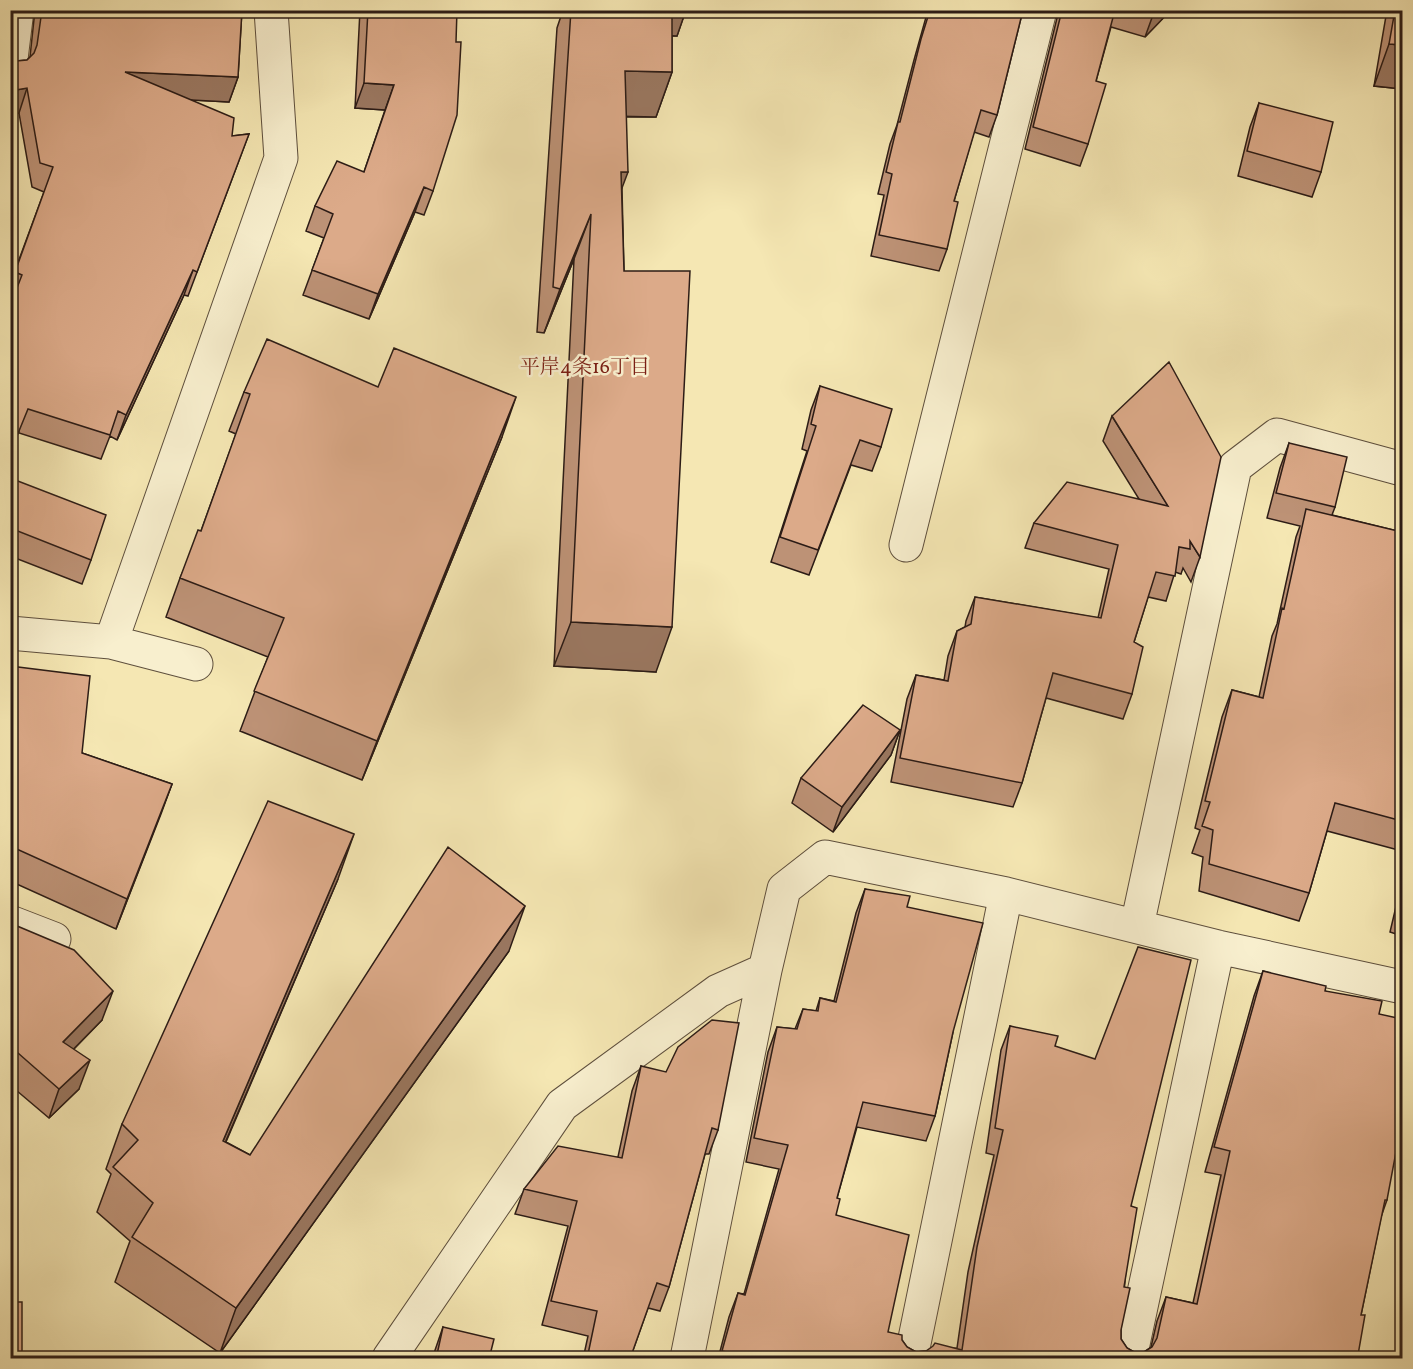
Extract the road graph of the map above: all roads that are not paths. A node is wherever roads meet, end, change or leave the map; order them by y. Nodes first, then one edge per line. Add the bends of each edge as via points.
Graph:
1 (16, 10) edge
2 (271, 10) edge
3 (1040, 10) edge
4 (10, 67) edge
5 (1402, 469) edge
6 (906, 545) dead end
7 (10, 633) edge
8 (111, 642) junction
9 (196, 664) dead end
10 (1006, 894) junction
11 (10, 922) edge
12 (1137, 926) junction
13 (54, 939) edge
14 (1218, 947) junction
15 (765, 970) junction
16 (1402, 987) edge
17 (389, 1359) edge
18 (687, 1359) edge
19 (911, 1359) edge
20 (1130, 1359) edge

1 - 4 street
2 - 8 street via 281,158
3 - 6 street
5 - 12 street via 1277,435 1235,467
7 - 8 street
8 - 9 street
10 - 12 street
10 - 15 street via 825,857 784,889
10 - 19 street
11 - 13 street
12 - 14 street
14 - 16 street
14 - 20 street
15 - 17 street via 718,991 562,1105
15 - 18 street

